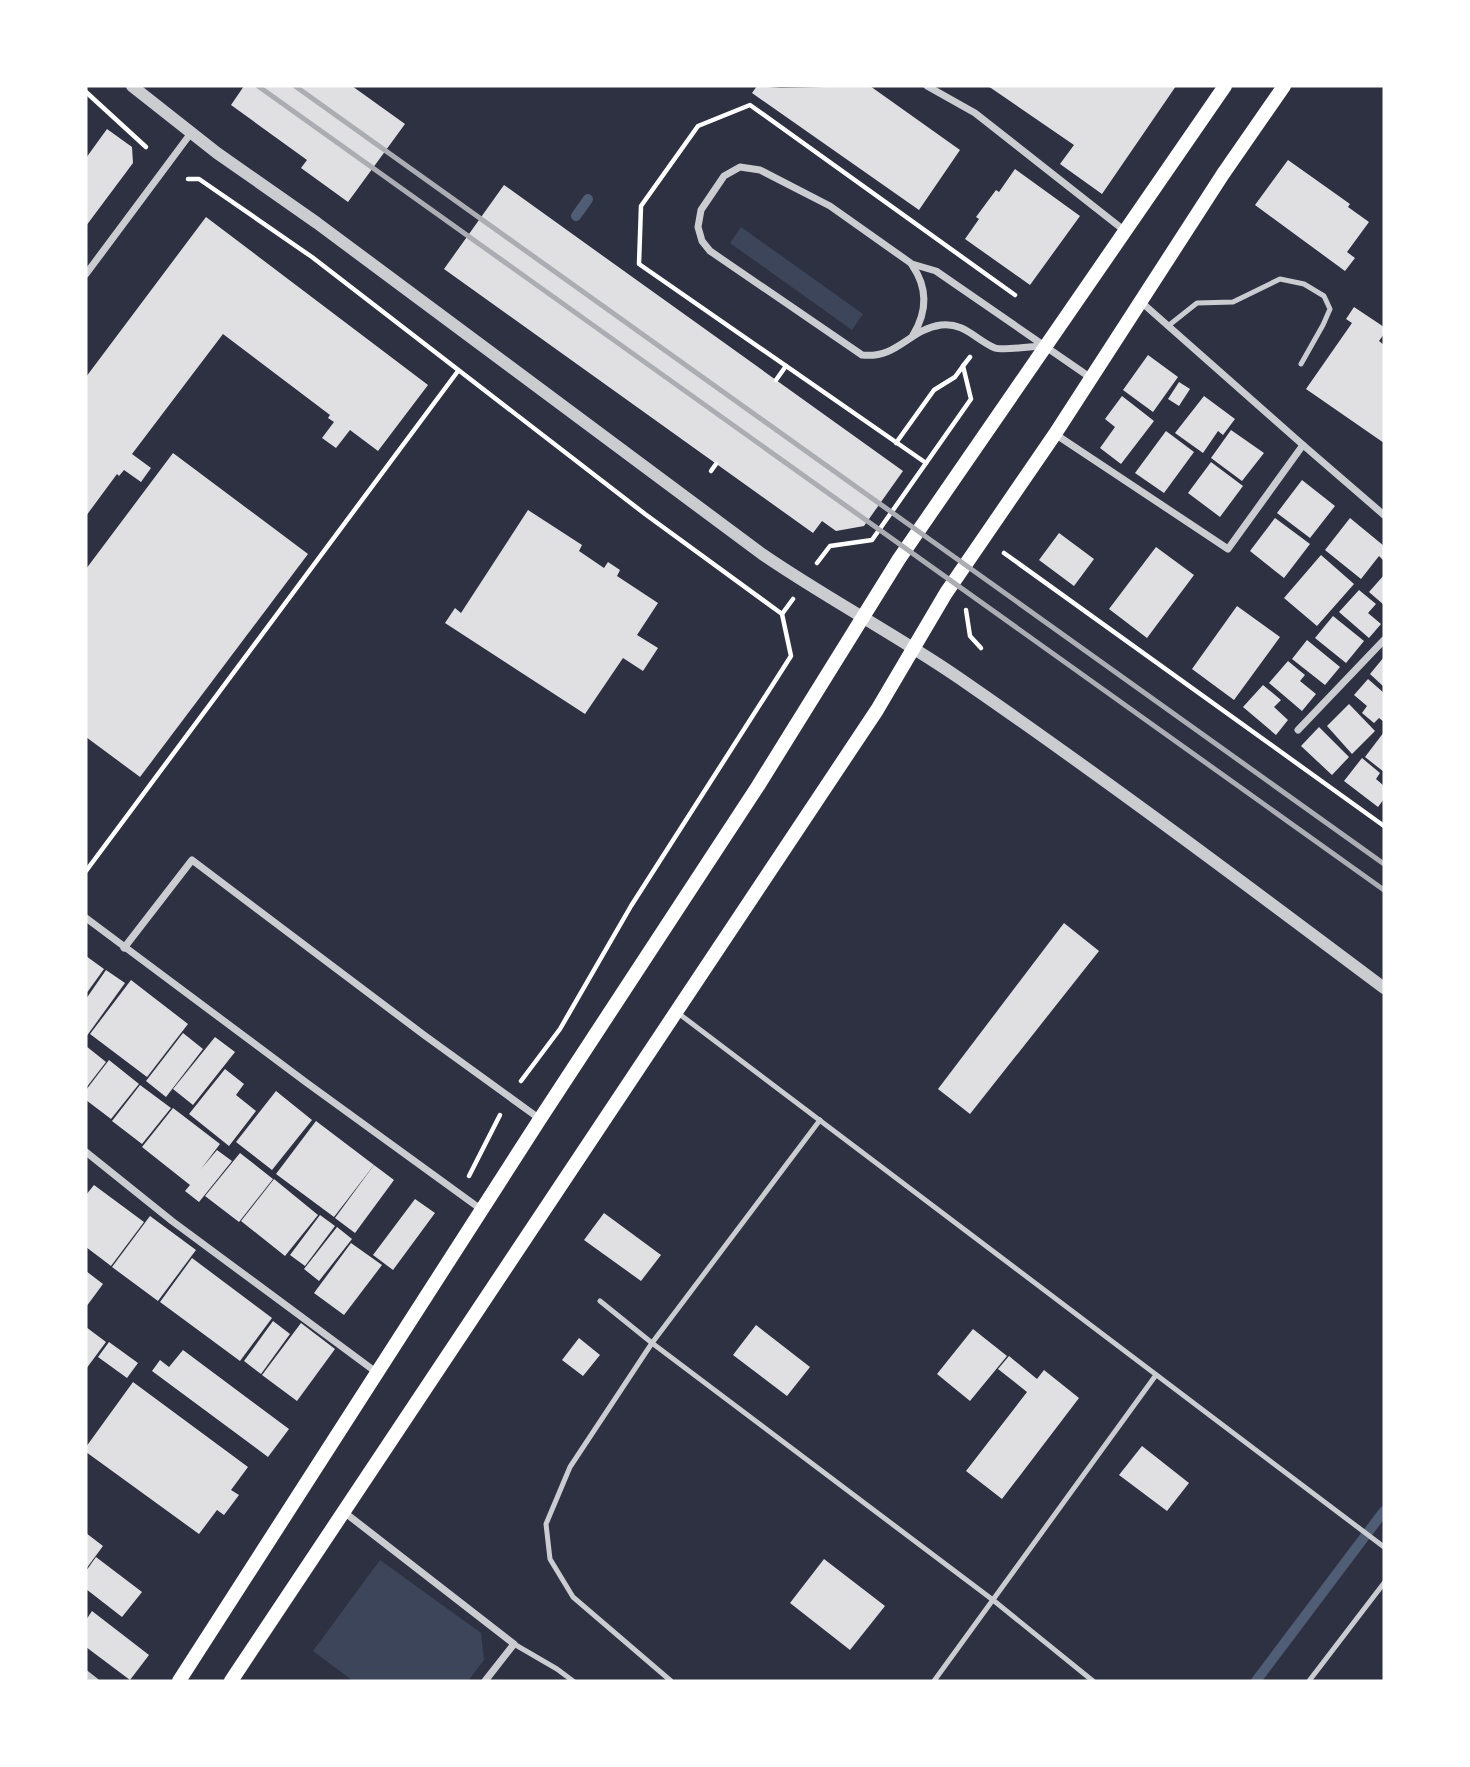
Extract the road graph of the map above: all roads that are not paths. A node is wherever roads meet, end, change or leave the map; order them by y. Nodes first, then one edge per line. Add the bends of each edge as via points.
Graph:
1 (132, 86) edge
2 (927, 86) edge
3 (1225, 86) edge
4 (1284, 86) edge
5 (191, 133) junction
6 (1125, 231) junction
7 (912, 264) junction
8 (86, 274) edge
9 (1140, 300) junction
10 (1168, 326) junction
11 (913, 335) junction
12 (1044, 345) junction
13 (1301, 364) dead end
14 (1091, 378) junction
15 (1055, 434) junction
16 (1303, 445) junction
17 (1384, 514) edge
18 (863, 617) junction
19 (1384, 640) edge
20 (913, 648) junction
21 (1298, 730) dead end
22 (86, 918) edge
23 (124, 948) junction
24 (1384, 988) edge
25 (676, 1011) junction
26 (540, 1119) junction
27 (820, 1120) junction
28 (86, 1152) edge
29 (483, 1210) junction
30 (600, 1301) dead end
31 (652, 1343) junction
32 (376, 1372) junction
33 (1156, 1374) junction
34 (344, 1511) junction
35 (1384, 1547) edge
36 (1384, 1583) edge
37 (993, 1601) junction
38 (514, 1644) junction
39 (86, 1674) edge
40 (95, 1681) edge
41 (179, 1681) edge
42 (231, 1681) edge
43 (485, 1681) edge
44 (573, 1681) edge
45 (671, 1681) edge
46 (933, 1681) edge
47 (1093, 1681) edge
48 (1309, 1681) edge

1 - 5 street
2 - 6 street via 975,113
3 - 6 main road
4 - 9 main road
5 - 8 street
5 - 18 street via 762,554
6 - 12 main road
7 - 11 street via 925,300
7 - 11 street via 830,206 760,170 740,167 723,176 701,210 698,227 710,251 862,355 884,355
7 - 12 street via 936,271
9 - 10 street
9 - 14 main road
10 - 13 lane via 1197,303 1234,302 1280,279 1304,284 1324,296 1330,309
10 - 16 street
11 - 12 street via 943,324 965,328 996,349
12 - 14 street
12 - 18 main road
14 - 15 main road
15 - 16 street via 1228,549
15 - 20 main road
16 - 17 street
18 - 20 street
18 - 26 main road
19 - 21 street
20 - 24 street
20 - 25 main road via 877,710
22 - 23 street
23 - 26 street via 192,860
23 - 29 street
25 - 27 lane
25 - 34 main road
26 - 29 main road
27 - 31 lane
27 - 33 lane
28 - 32 street
29 - 32 main road
30 - 31 lane
31 - 37 lane
31 - 45 lane via 570,1468 546,1524 550,1559 573,1597
32 - 41 main road
33 - 35 lane
33 - 37 lane
34 - 38 street
34 - 42 main road
36 - 48 lane
37 - 46 lane
37 - 47 lane
38 - 43 street
38 - 44 lane
39 - 40 street

